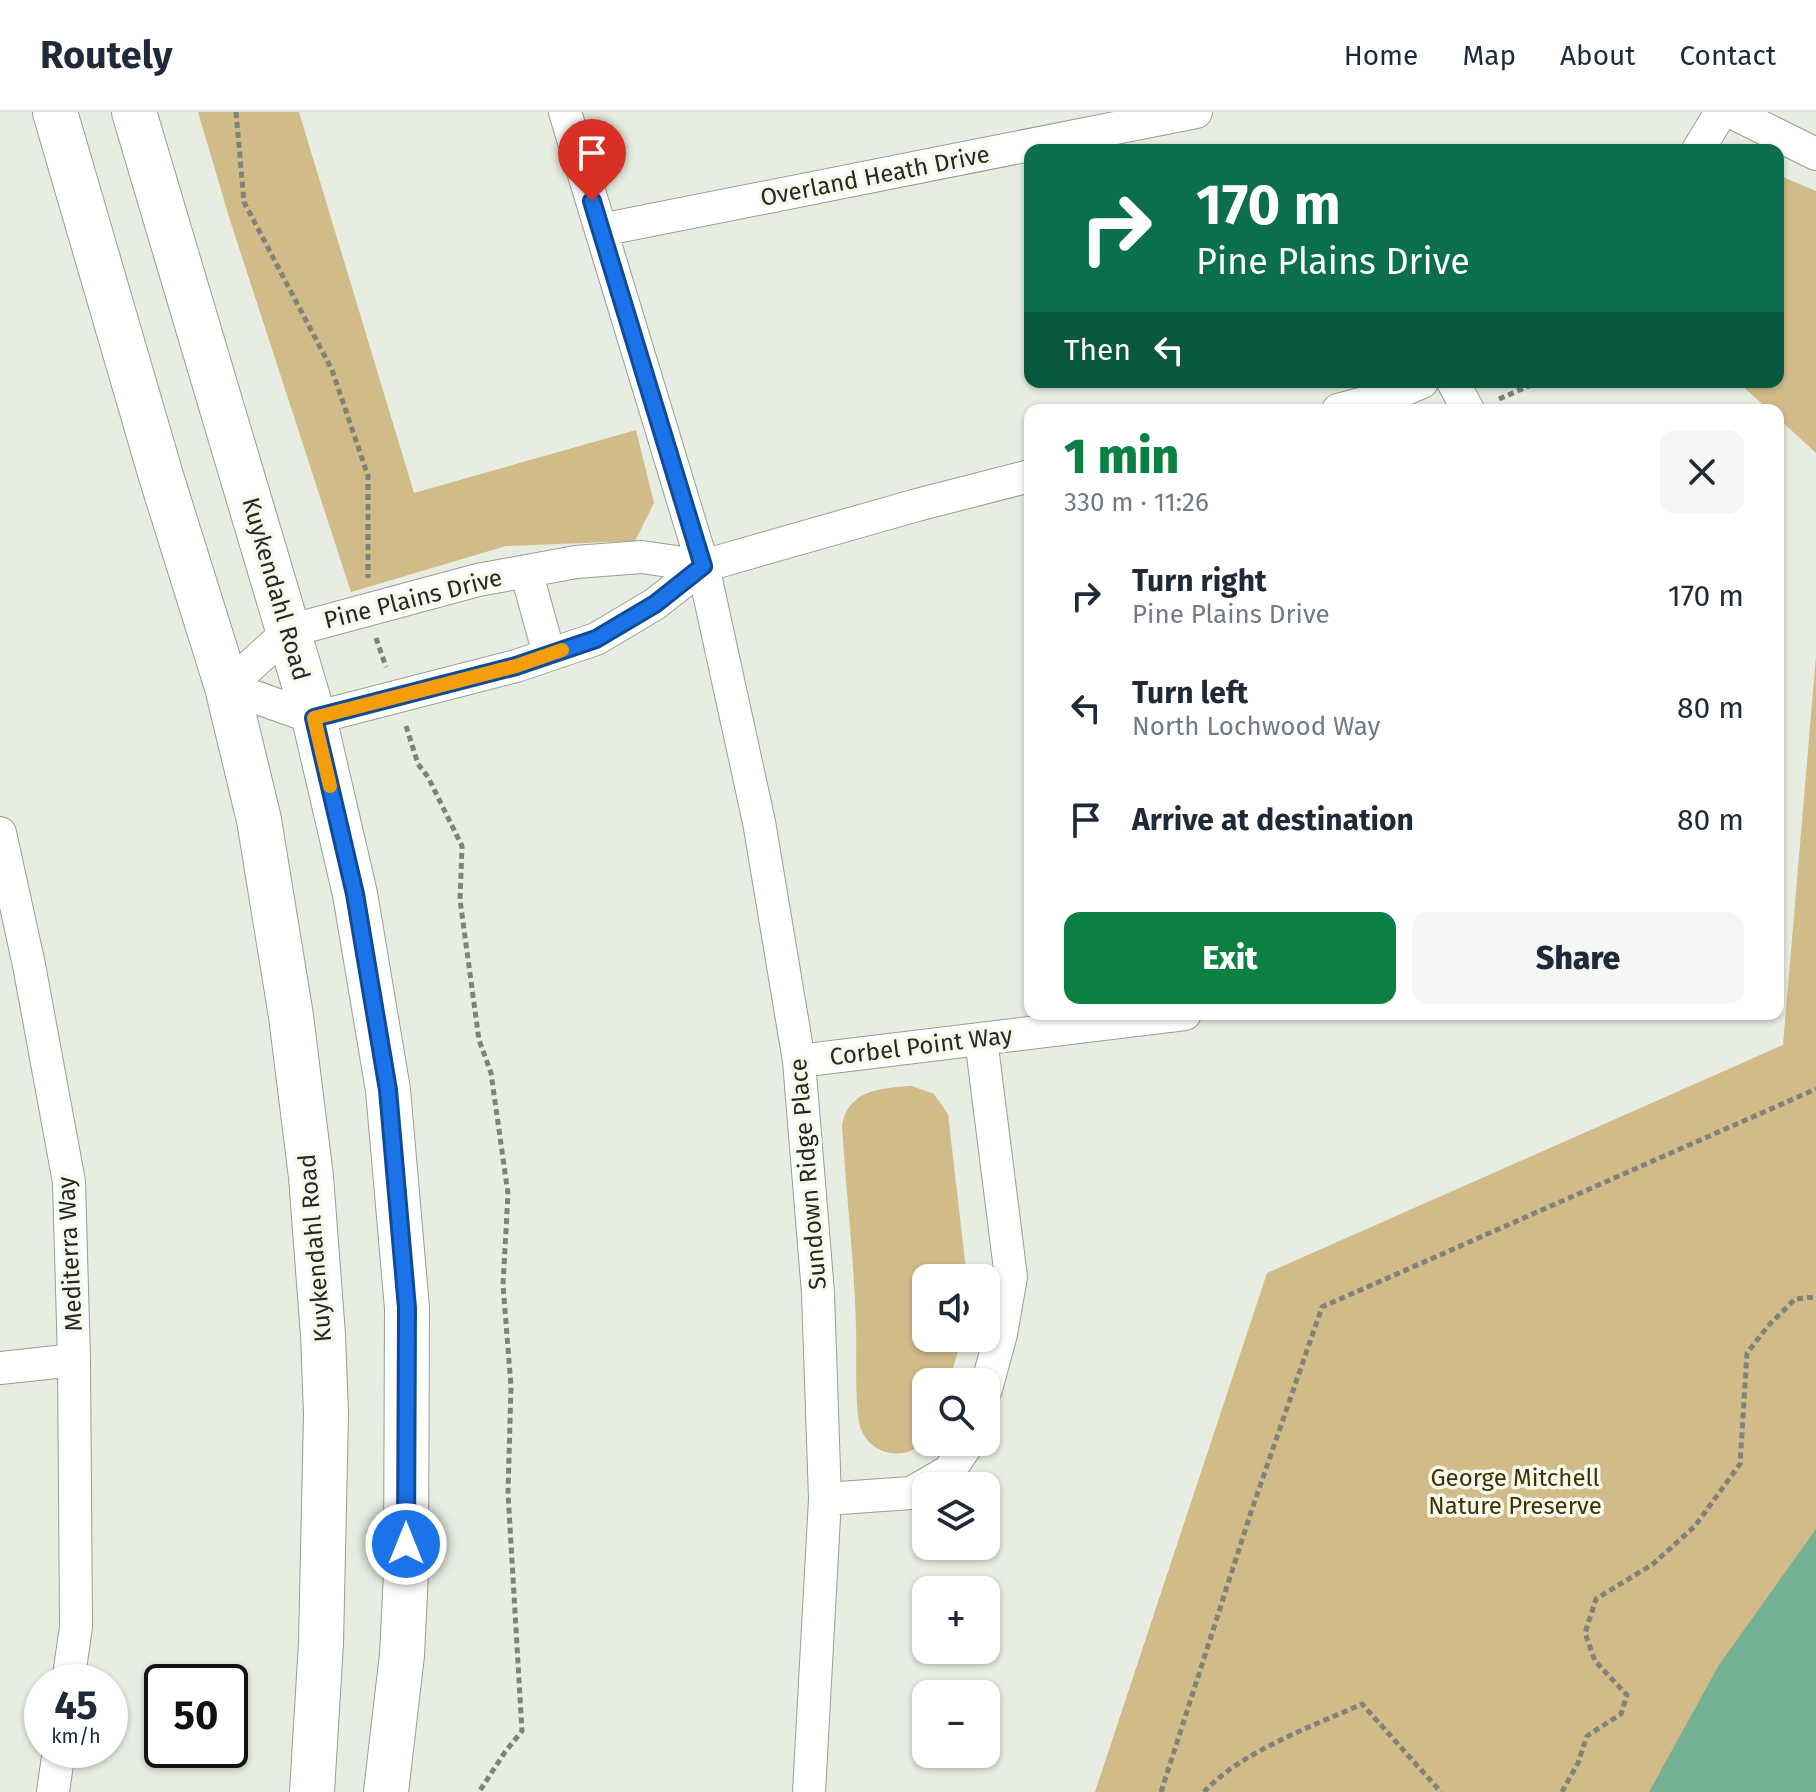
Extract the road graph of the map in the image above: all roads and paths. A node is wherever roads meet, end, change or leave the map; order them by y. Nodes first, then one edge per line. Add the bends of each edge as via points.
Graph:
1 (55, 112) edge
2 (134, 112) edge
3 (236, 112) edge
4 (565, 112) edge
5 (1196, 112) edge
6 (1721, 112) edge
7 (1731, 112) edge
8 (1064, 125) edge
9 (1702, 144) edge
10 (1816, 154) edge
11 (601, 230) junction
12 (1408, 388) edge
13 (1459, 388) edge
14 (1529, 388) edge
15 (1361, 404) edge
16 (1476, 404) edge
17 (1484, 404) edge
18 (1024, 478) edge
19 (703, 566) junction
20 (526, 571) junction
21 (367, 610) junction
22 (289, 631) junction
23 (549, 654) junction
24 (227, 687) junction
25 (396, 696) junction
26 (314, 718) junction
27 (0, 833) edge
28 (15, 967) edge
29 (1136, 1020) edge
30 (981, 1039) junction
31 (799, 1061) junction
32 (1816, 1089) edge
33 (1816, 1297) edge
34 (74, 1360) junction
35 (0, 1368) edge
36 (992, 1368) edge
37 (959, 1456) edge
38 (825, 1499) junction
39 (71, 1664) edge
40 (56, 1768) edge
41 (53, 1792) edge
42 (312, 1792) edge
43 (386, 1792) edge
44 (479, 1792) edge
45 (809, 1792) edge
46 (1161, 1792) edge
47 (1204, 1792) edge
48 (1441, 1792) edge
49 (1562, 1792) edge

1 - 24 main road, Kuykendahl Road
2 - 22 main road, Kuykendahl Road
3 - 21 path via 244,202 332,370 368,476
4 - 11 street, Sundown Ridge Place
5 - 8 street, Overland Heath Drive
6 - 9 street
7 - 10 street
8 - 11 street, Overland Heath Drive
11 - 19 street, Sundown Ridge Place
12 - 15 street
13 - 16 street
14 - 17 path
18 - 19 street, Pine Plains Drive
19 - 20 street, Pine Plains Drive via 642,557
19 - 23 street, Pine Plains Drive via 655,604 596,639
19 - 31 street, Sundown Ridge Place via 759,822
20 - 21 street, Pine Plains Drive
20 - 23 street
21 - 22 street, Pine Plains Drive
21 - 25 path
22 - 24 street, Pine Plains Drive
22 - 26 main road, Kuykendahl Road
23 - 25 street, Pine Plains Drive
24 - 26 street
24 - 42 main road, Kuykendahl Road via 262,835 311,1177 326,1414
25 - 26 street, Pine Plains Drive
25 - 44 path via 418,764 462,846 462,916 508,1194 503,1285 511,1386 508,1493 522,1731
26 - 43 main road, Kuykendahl Road via 355,894 388,1090 407,1308 406,1573
27 - 28 street, Mediterra Way
28 - 34 street, Mediterra Way via 69,1182
29 - 30 street, Corbel Point Way
30 - 31 street, Corbel Point Way
30 - 36 street via 1011,1277
31 - 38 street, Sundown Ridge Place via 818,1293
32 - 46 path via 1322,1307
33 - 49 path via 1795,1299 1747,1353 1740,1464 1719,1494 1695,1526 1653,1564 1596,1599 1585,1633 1595,1661 1627,1695 1621,1714 1587,1736
34 - 35 street
34 - 39 street, Mediterra Way via 76,1627
37 - 38 street via 949,1471 911,1493
38 - 45 street, Sundown Ridge Place
40 - 41 street
47 - 48 path via 1274,1744 1362,1704

